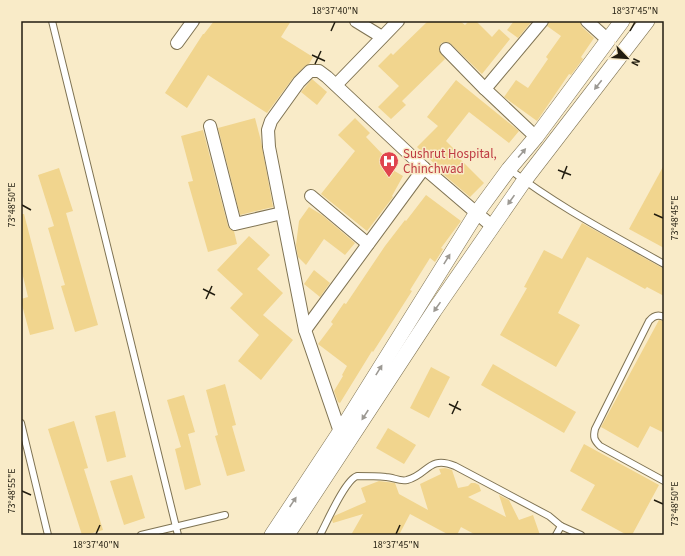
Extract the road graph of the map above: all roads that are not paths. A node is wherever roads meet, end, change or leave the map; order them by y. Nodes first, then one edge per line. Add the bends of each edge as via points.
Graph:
1 (52, 21) edge
2 (193, 21) edge
3 (356, 21) edge
4 (398, 21) edge
5 (542, 21) edge
6 (587, 21) edge
7 (622, 21) edge
8 (648, 21) edge
9 (382, 36) junction
10 (608, 40) junction
11 (177, 43) dead end
12 (446, 49) dead end
13 (336, 85) junction
14 (485, 89) junction
15 (210, 126) dead end
16 (536, 137) junction
17 (424, 168) junction
18 (509, 169) junction
19 (524, 181) junction
20 (312, 196) dead end
21 (282, 213) junction
22 (476, 214) junction
23 (492, 227) junction
24 (368, 244) junction
25 (664, 264) edge
26 (664, 317) edge
27 (305, 330) junction
28 (21, 423) edge
29 (345, 436) junction
30 (664, 481) edge
31 (225, 515) dead end
32 (177, 526) junction
33 (562, 526) junction
34 (48, 535) edge
35 (141, 535) edge
36 (178, 535) edge
37 (272, 535) edge
38 (287, 535) edge
39 (320, 535) edge
40 (556, 535) edge
41 (581, 535) edge

1 - 32 lane
2 - 11 street
3 - 9 street
4 - 9 street
5 - 14 street
6 - 10 street
7 - 10 street
8 -> 19 street
9 - 13 street
10 - 16 street
12 - 14 street
13 - 17 street
13 - 21 street via 319,71 310,71 271,122 268,139
14 - 16 street
15 - 21 street via 235,224
18 -> 16 street
17 - 22 street
17 - 24 street
18 - 19 lane
18 - 22 street
19 -> 23 street
19 - 25 lane via 574,214
20 - 24 street
21 - 27 street
22 - 23 street
29 -> 22 street
23 -> 29 street
24 - 27 street
26 - 30 lane via 657,315 649,321 593,436 600,446
27 - 29 street
28 - 34 lane
37 -> 29 street
29 - 38 street
31 - 32 lane
32 - 35 lane
32 - 36 lane
33 - 39 lane via 549,516 455,466 439,462 427,467 418,476 406,480 386,476 353,477 345,487
33 - 40 lane
33 - 41 lane

